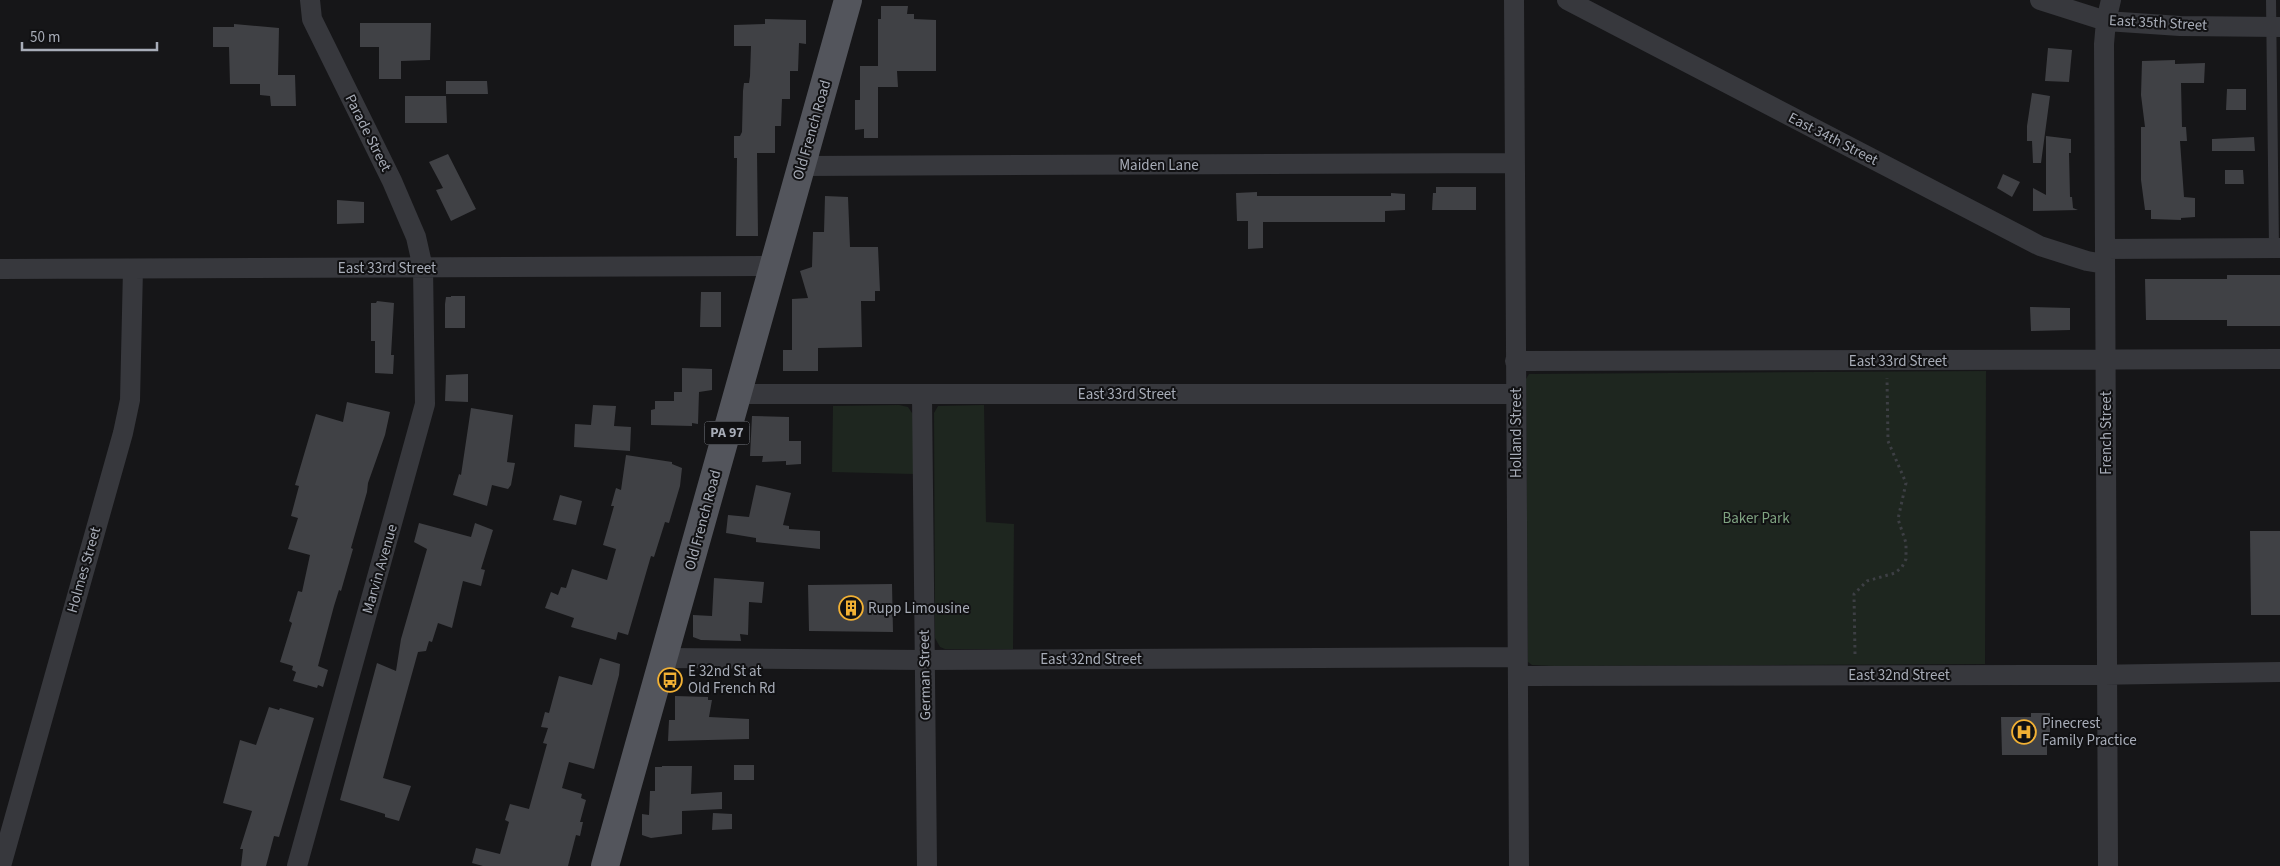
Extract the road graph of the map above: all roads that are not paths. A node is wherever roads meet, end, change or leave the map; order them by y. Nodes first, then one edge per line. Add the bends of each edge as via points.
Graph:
1 (310, 0) edge
2 (848, 0) edge
3 (1514, 0) edge
4 (1567, 0) edge
5 (2040, 0) edge
6 (2111, 0) edge
7 (2271, 0) edge
8 (2106, 21) junction
9 (2276, 28) edge
10 (1515, 163) junction
11 (803, 166) junction
12 (2277, 248) edge
13 (2105, 256) junction
14 (774, 266) junction
15 (423, 268) junction
16 (0, 269) edge
17 (133, 269) junction
18 (2280, 359) edge
19 (2106, 360) junction
20 (1515, 362) junction
21 (737, 394) junction
22 (1516, 394) junction
23 (922, 395) junction
24 (665, 658) junction
25 (925, 660) junction
26 (1518, 667) junction
27 (2280, 672) edge
28 (2108, 674) junction
29 (1, 866) edge
30 (297, 866) edge
31 (605, 866) edge
32 (927, 866) edge
33 (1519, 866) edge
34 (2108, 866) edge

1 - 15 street, Parade Street via 312,19 416,237
2 - 11 main road, Old French Road / PA 97
3 - 10 street, Holland Street
4 - 13 street, East 34th Street via 2046,249
5 - 8 street, East 35th Street
6 - 8 street, French Street
7 - 9 lane
8 - 9 street, East 35th Street
8 - 13 street, French Street
9 - 12 lane
10 - 11 street, Maiden Lane
10 - 20 street, Holland Street
11 - 14 main road, Old French Road / PA 97
12 - 13 street, East 34th Street
13 - 19 street, French Street
14 - 15 street, East 33rd Street
14 - 21 main road, Old French Road / PA 97
15 - 17 street, East 33rd Street
15 - 30 street, Marvin Avenue via 426,404
16 - 17 street, East 33rd Street
17 - 29 street, Holmes Street via 130,400 123,433
18 - 19 street, East 33rd Street
19 - 20 street, East 33rd Street
19 - 28 street, French Street
20 - 22 street, Holland Street
21 - 23 street, East 33rd Street
21 - 24 main road, Old French Road / PA 97
22 - 23 street, East 33rd Street
22 - 26 street, Holland Street
23 - 25 street, German Street
24 - 25 street, East 32nd Street
24 - 31 main road, Old French Road / PA 97
25 - 26 street, East 32nd Street
25 - 32 street, German Street
26 - 28 street, East 32nd Street
26 - 33 street, Holland Street
27 - 28 street, East 32nd Street
28 - 34 street, French Street

